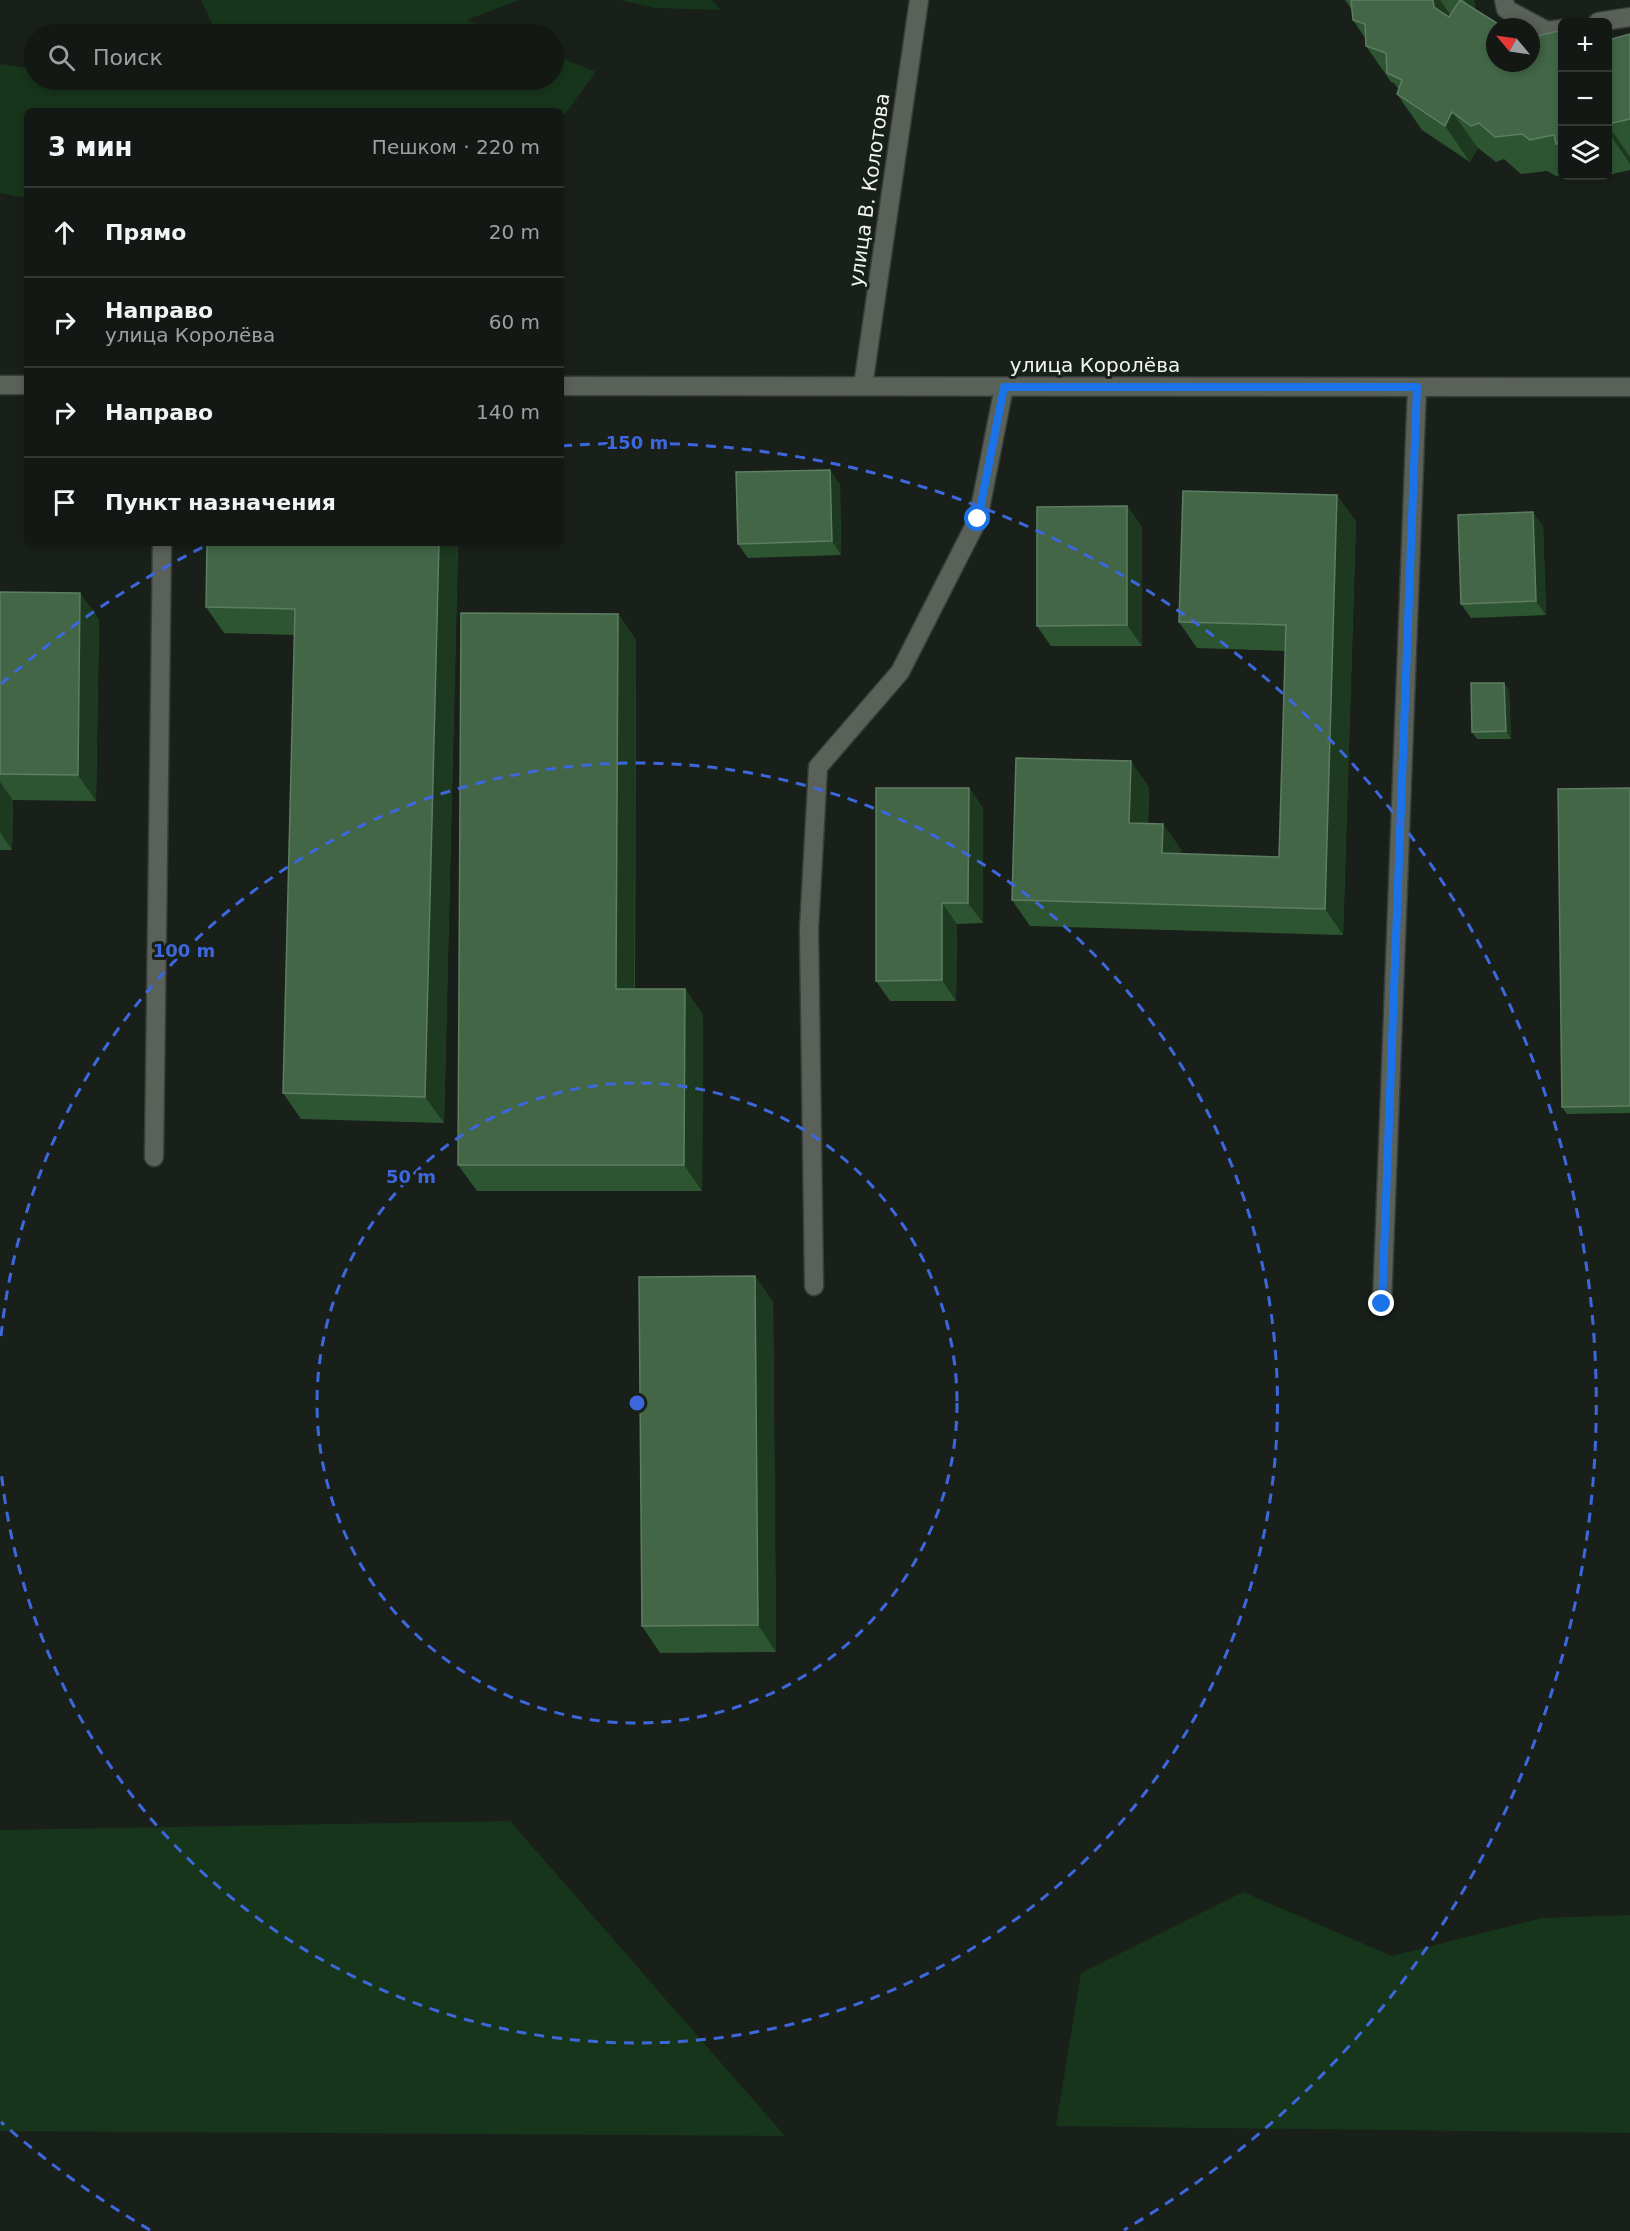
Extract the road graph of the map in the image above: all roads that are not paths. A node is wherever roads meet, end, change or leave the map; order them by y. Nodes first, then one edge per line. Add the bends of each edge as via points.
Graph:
1 (919, 0) edge
2 (1504, 0) edge
3 (1630, 17) edge
4 (1612, 20) edge
5 (1558, 29) edge
6 (0, 385) edge
7 (24, 385) edge
8 (564, 386) edge
9 (863, 386) junction
10 (1004, 387) junction
11 (1417, 387) junction
12 (1630, 387) edge
13 (162, 546) edge
14 (154, 1157) dead end
15 (814, 1286) dead end
16 (1382, 1304) dead end

1 - 9 street, улица В. Колотова
2 - 5 street via 1506,9 1547,31
3 - 4 street
6 - 7 street
8 - 9 street, улица Королёва
9 - 10 street, улица Королёва
10 - 11 street, улица Королёва
10 - 15 street via 978,519 900,672 818,767 809,929
11 - 12 street, улица Королёва
11 - 16 street
13 - 14 street

